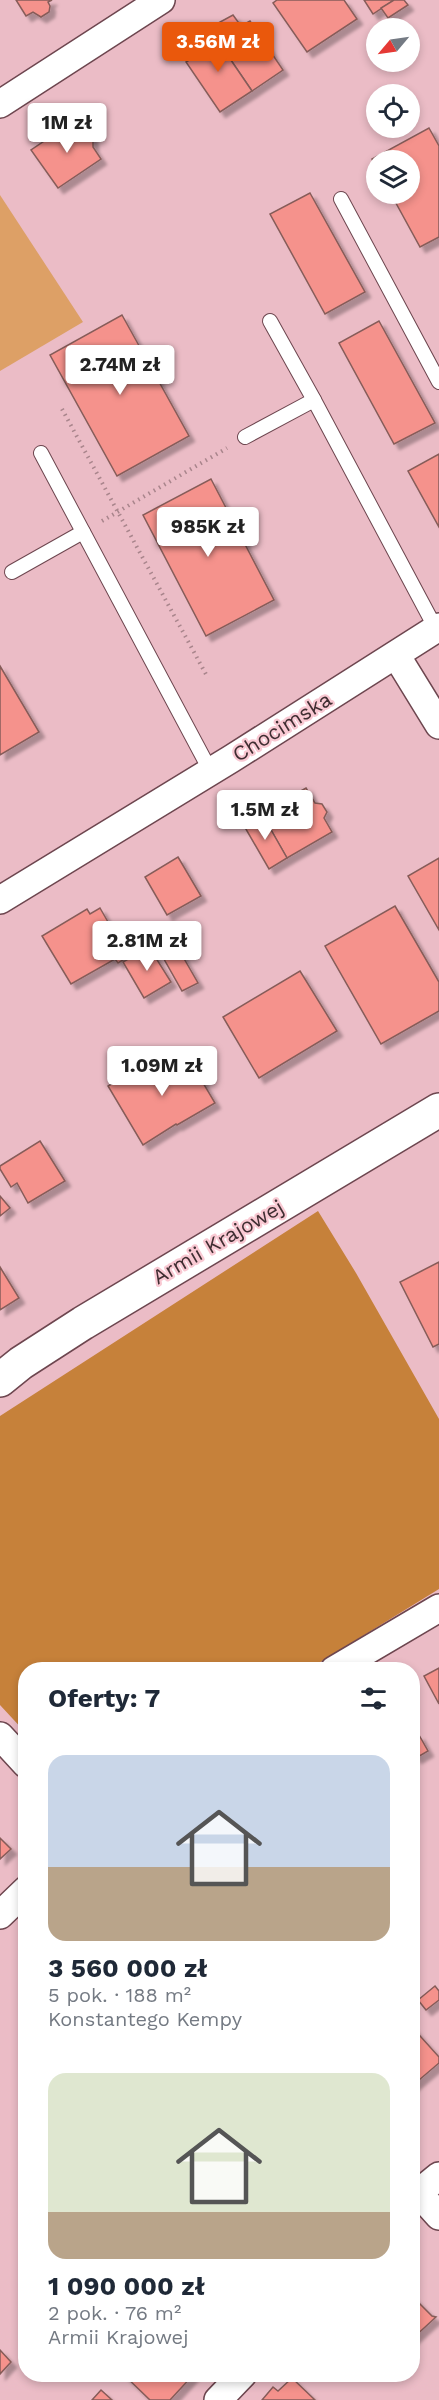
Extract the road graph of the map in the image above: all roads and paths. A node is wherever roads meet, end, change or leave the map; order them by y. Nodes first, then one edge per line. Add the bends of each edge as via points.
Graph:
1 (146, 4) edge
2 (0, 104) edge
3 (341, 199) dead end
4 (270, 321) dead end
5 (439, 382) edge
6 (314, 400) junction
7 (62, 409) dead end
8 (245, 437) joint
9 (41, 453) dead end
10 (119, 511) junction
11 (83, 532) junction
12 (12, 572) dead end
13 (438, 628) edge
14 (396, 654) junction
15 (208, 678) dead end
16 (439, 725) edge
17 (211, 772) junction
18 (0, 900) edge
19 (439, 1110) edge
20 (0, 1380) edge
21 (439, 1608) edge
22 (348, 1662) edge
23 (0, 1736) edge
24 (18, 1755) edge
25 (18, 1898) edge
26 (0, 1915) edge
27 (439, 2176) edge
28 (420, 2188) edge
29 (420, 2198) edge
30 (439, 2216) edge
31 (235, 2382) edge
32 (218, 2400) edge

1 - 2 street
3 - 5 lane
4 - 6 lane
6 - 8 lane
6 - 13 lane
7 - 10 path
8 - 10 path
9 - 11 lane
10 - 11 path
10 - 15 path
11 - 12 lane
11 - 17 lane
13 - 14 street, Chocimska
14 - 16 street
14 - 17 street, Chocimska
17 - 18 street, Chocimska
19 - 20 street, Armii Krajowej via 83,1323
21 - 22 street
23 - 24 street
25 - 26 street
27 - 28 street
29 - 30 street
31 - 32 street

